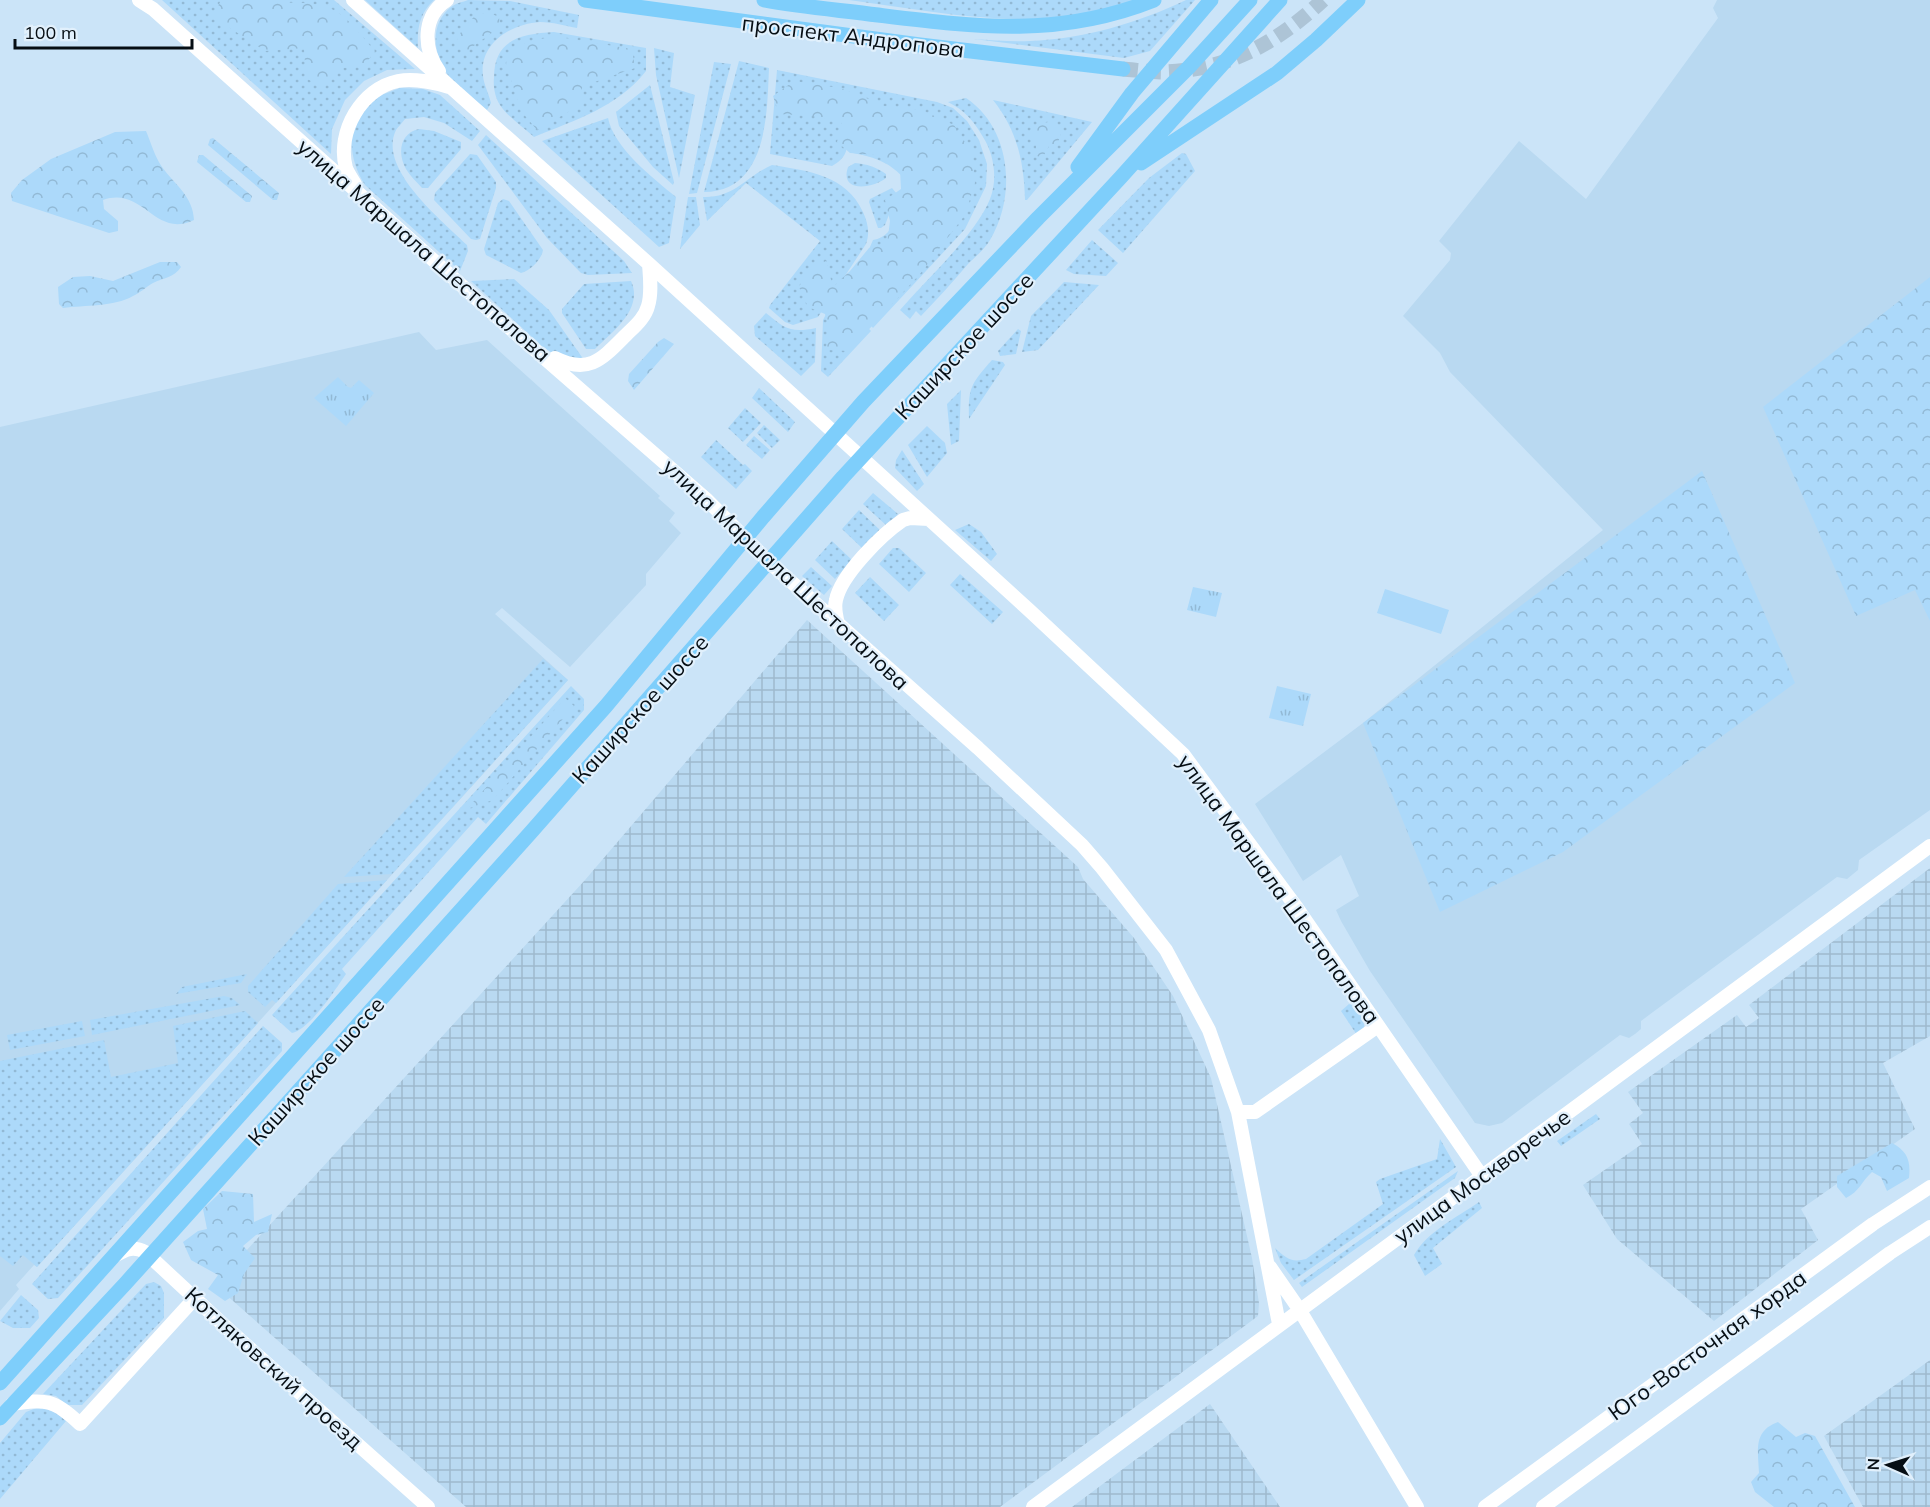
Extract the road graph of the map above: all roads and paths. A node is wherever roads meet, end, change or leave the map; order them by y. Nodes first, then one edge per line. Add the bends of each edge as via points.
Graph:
1 (140, 0) edge
2 (353, 0) edge
3 (447, 0) edge
4 (585, 0) edge
5 (764, 0) edge
6 (1154, 0) edge
7 (1211, 0) edge
8 (1250, 0) edge
9 (1280, 0) edge
10 (1358, 0) edge
11 (1122, 69) tunnel mouth
12 (451, 88) junction
13 (1121, 177) junction
14 (358, 192) junction
15 (1042, 215) junction
16 (649, 264) junction
17 (536, 349) junction
18 (835, 434) junction
19 (861, 457) junction
20 (929, 519) junction
21 (745, 539) junction
22 (769, 562) junction
23 (838, 624) junction
24 (1930, 846) edge
25 (1378, 1026) junction
26 (1238, 1112) junction
27 (1481, 1175) junction
28 (1930, 1187) edge
29 (1930, 1227) edge
30 (114, 1256) junction
31 (150, 1256) junction
32 (1266, 1260) junction
33 (195, 1298) junction
34 (1299, 1309) junction
35 (1279, 1324) junction
36 (0, 1383) edge
37 (12, 1404) junction
38 (0, 1418) edge
39 (428, 1507) edge
40 (1033, 1507) edge
41 (1416, 1507) edge
42 (1485, 1507) edge
43 (1544, 1507) edge

1 - 14 main road, улица Маршала Шестопалова
2 - 12 main road, улица Маршала Шестопалова
3 - 12 main road via 434,12 427,35 433,63
4 - 11 main road, проспект Андропова
5 - 6 main road, проспект Андропова via 930,22 1025,27 1083,22
7 - 15 main road via 1132,93
8 - 15 main road, Каширское шоссе
9 - 13 main road, Каширское шоссе
10 - 13 main road via 1277,73
12 - 14 main road via 433,82 399,81 376,89 361,104 351,121 345,148 346,167
12 - 16 main road, улица Маршала Шестопалова
13 - 19 main road, Каширское шоссе
14 - 17 main road, улица Маршала Шестопалова
15 - 18 main road, Каширское шоссе
16 - 17 main road via 650,296 645,313 606,355 592,363 570,366
16 - 18 main road, улица Маршала Шестопалова
17 - 21 main road, улица Маршала Шестопалова via 706,499
18 - 19 main road, улица Маршала Шестопалова
18 - 21 main road, Каширское шоссе
19 - 20 main road, улица Маршала Шестопалова
19 - 22 main road, Каширское шоссе
20 - 23 main road via 903,520 862,559 837,597
20 - 25 main road, улица Маршала Шестопалова via 1183,754 1298,908
21 - 22 main road, улица Маршала Шестопалова
21 - 30 main road, Каширское шоссе via 598,714
22 - 23 main road, улица Маршала Шестопалова
22 - 31 main road, Каширское шоссе
23 - 26 main road, улица Маршала Шестопалова via 1082,845 1125,895 1166,950 1195,1003 1209,1030
24 - 27 main road, улица Москворечье
25 - 26 main road via 1255,1112
25 - 27 main road, улица Маршала Шестопалова
26 - 32 main road, улица Маршала Шестопалова
27 - 34 main road, улица Москворечье
28 - 42 main road, Юго-Восточная хорда
29 - 43 main road, Юго-Восточная хорда
30 - 31 main road via 133,1248
30 - 36 main road, Каширское шоссе
31 - 33 main road, Котляковский проезд
31 - 37 main road, Каширское шоссе
32 - 34 main road
32 - 35 main road, улица Маршала Шестопалова
33 - 37 main road via 80,1424 54,1403 40,1400
33 - 39 main road, Котляковский проезд
34 - 35 main road, улица Москворечье
34 - 41 main road
35 - 40 main road, улица Москворечье
37 - 38 main road, Каширское шоссе

